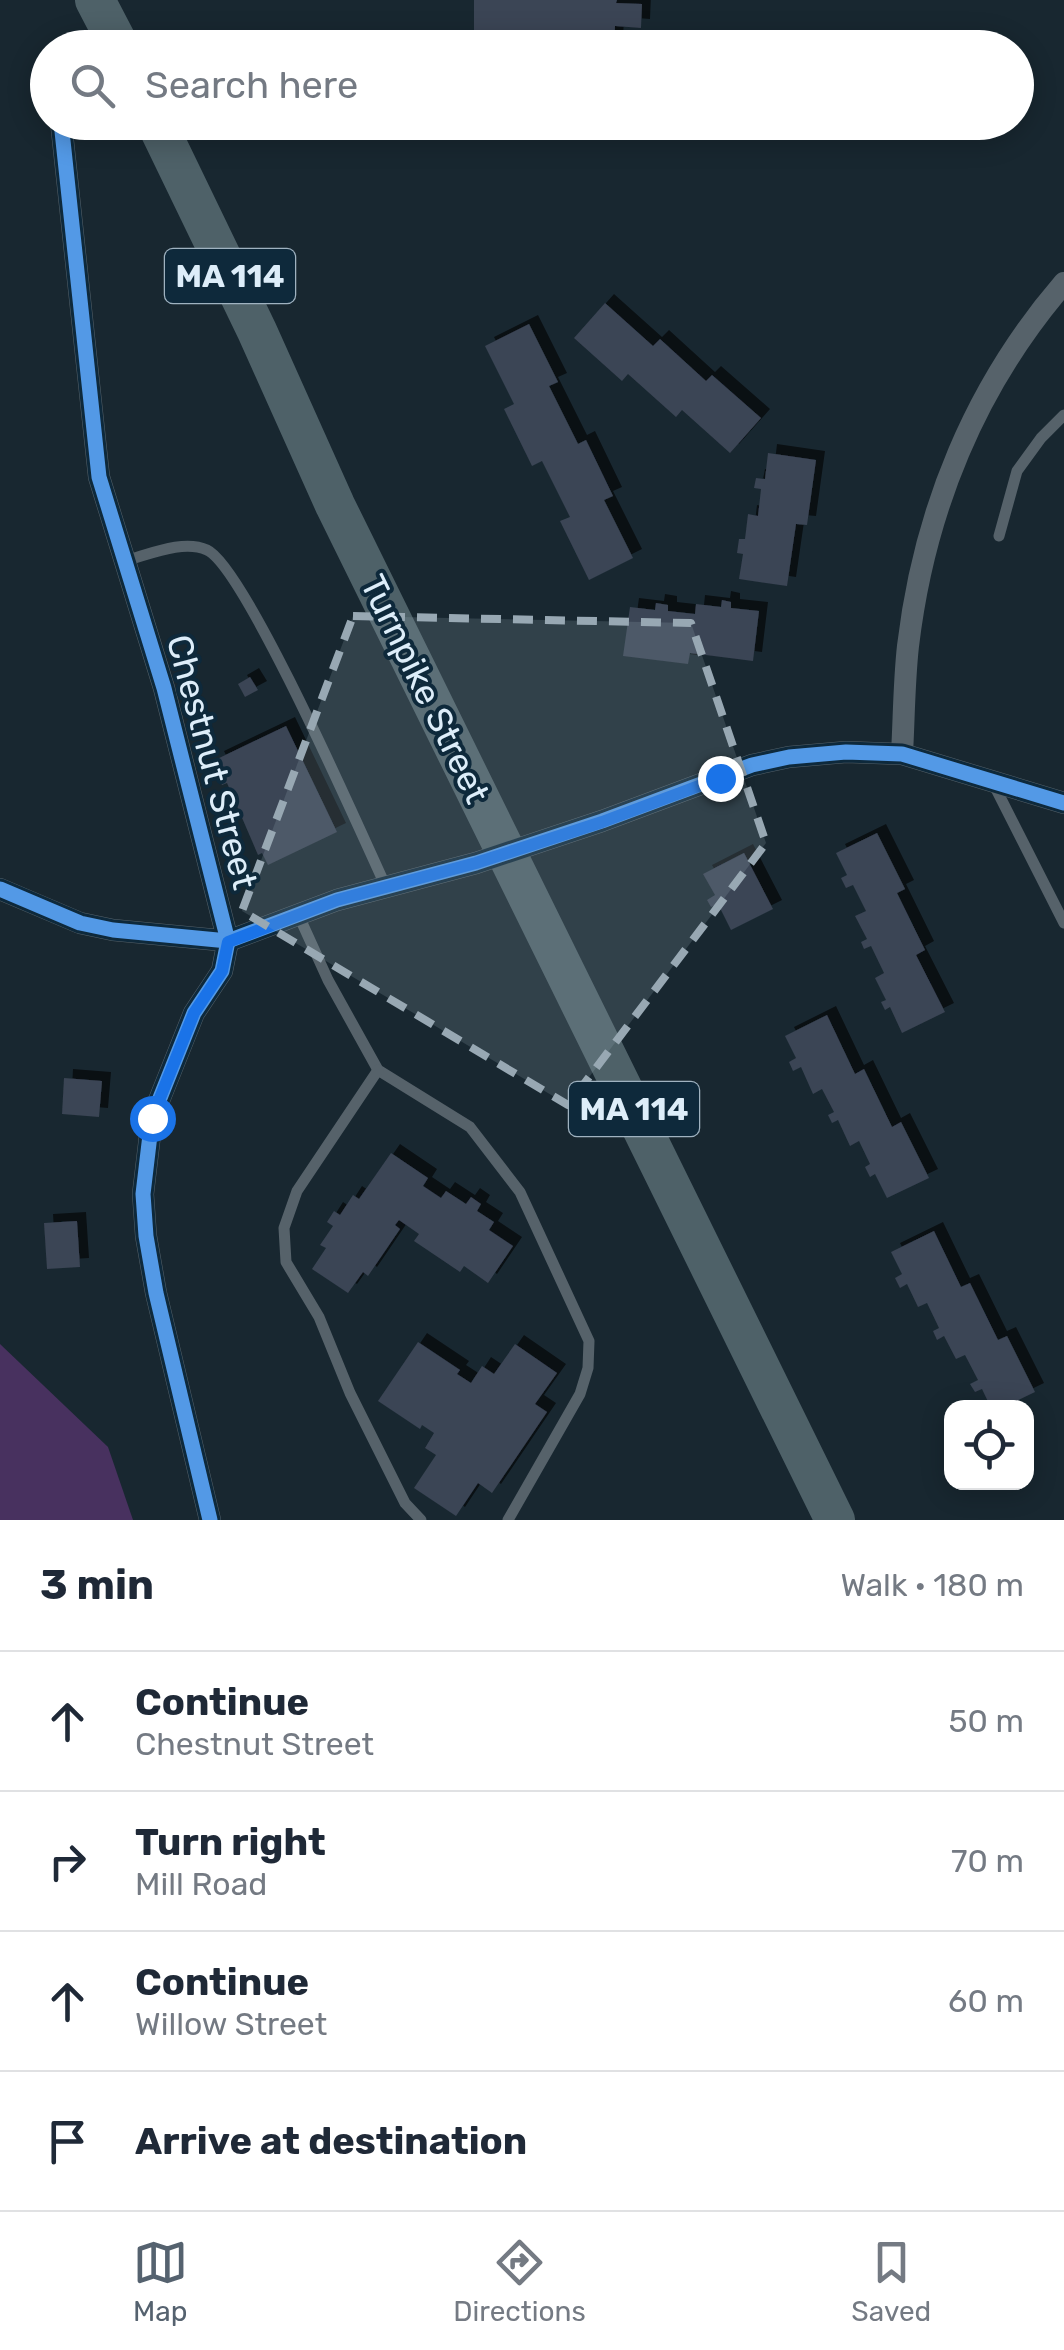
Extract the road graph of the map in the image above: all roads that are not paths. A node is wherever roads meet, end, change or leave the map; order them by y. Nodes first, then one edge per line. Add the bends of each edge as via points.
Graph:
1 (96, 0) edge
2 (107, 30) edge
3 (63, 140) edge
4 (165, 140) edge
5 (1064, 283) edge
6 (1064, 415) edge
7 (1000, 536) dead end
8 (124, 561) junction
9 (902, 754) junction
10 (992, 779) junction
11 (1064, 803) edge
12 (506, 852) junction
13 (386, 888) junction
14 (0, 889) edge
15 (298, 914) junction
16 (1064, 923) edge
17 (228, 942) junction
18 (378, 1070) junction
19 (210, 1520) edge
20 (421, 1520) edge
21 (508, 1520) edge
22 (835, 1520) edge

1 - 2 highway
3 - 8 street, Chestnut Street via 99,477
4 - 12 highway, Turnpike Street / MA 114
5 - 9 street via 992,380 942,496 908,648
6 - 7 lane via 1017,471
8 - 13 lane via 188,546 209,550 234,576
8 - 17 street, Chestnut Street via 164,688
9 - 10 street
9 - 12 street via 788,757
10 - 11 street
10 - 16 lane
12 - 13 street
12 - 22 highway, Turnpike Street / MA 114
13 - 15 street
14 - 17 street via 80,923
15 - 17 street
15 - 18 lane
17 - 19 street, Chestnut Street via 222,971 194,1013 152,1118 143,1194 156,1293
18 - 20 lane via 297,1191 284,1228 286,1262 319,1317 405,1503
18 - 21 lane via 470,1127 520,1192 590,1341 580,1394

